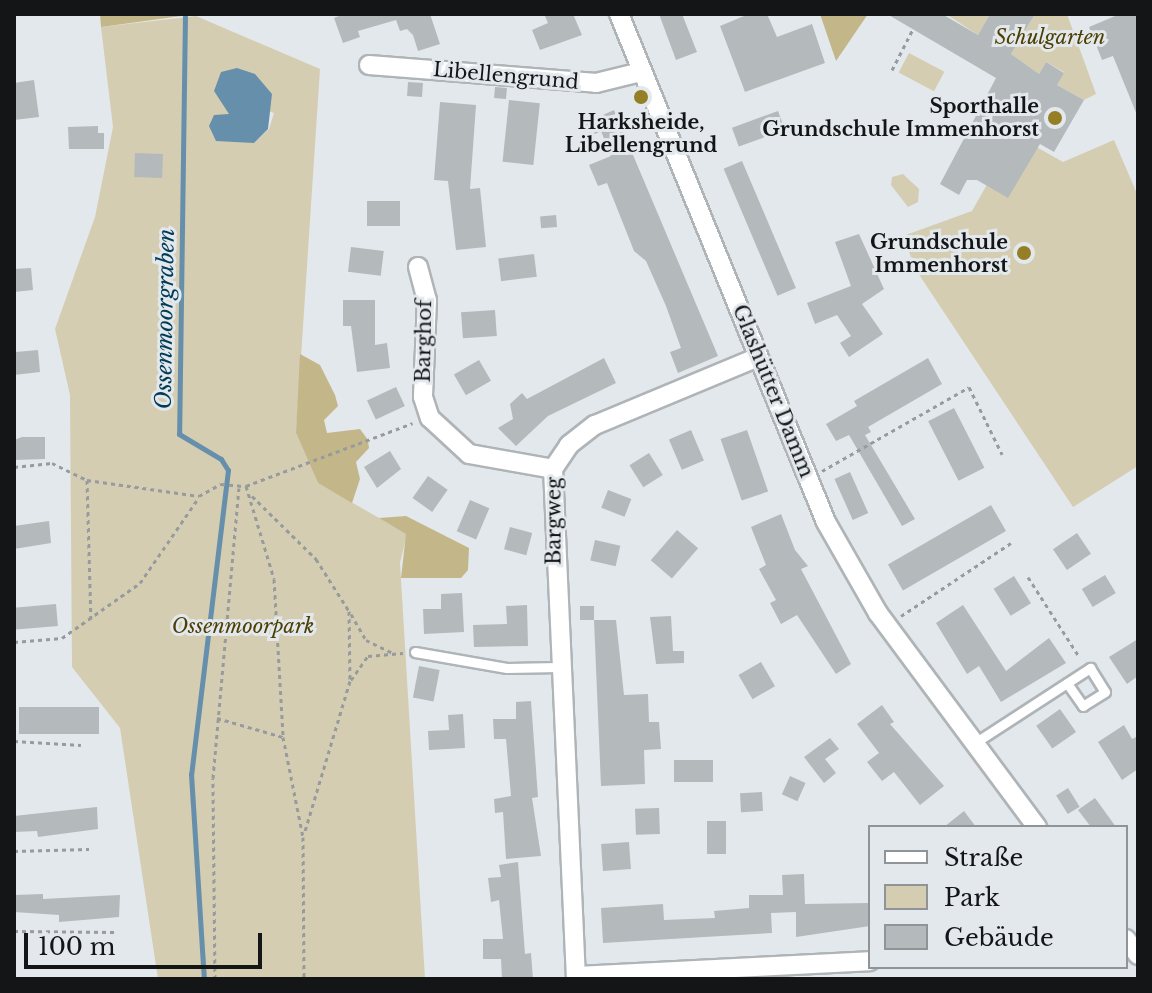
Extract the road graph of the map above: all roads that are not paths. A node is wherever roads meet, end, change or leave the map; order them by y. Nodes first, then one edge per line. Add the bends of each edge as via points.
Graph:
1 (619, 14) edge
2 (369, 65) dead end
3 (641, 72) junction
4 (418, 267) dead end
5 (758, 357) junction
6 (553, 469) junction
7 (415, 652) road end
8 (559, 667) junction
9 (1067, 683) junction
10 (973, 744) junction
11 (1035, 825) edge
12 (868, 961) edge
13 (576, 977) edge

1 - 3 street, Glashütter Damm
2 - 3 street, Libellengrund via 596,83
3 - 5 street, Glashütter Damm via 693,186
4 - 6 street, Barghof via 427,300 423,397 430,418 469,454
5 - 6 street, Bargweg via 595,425 569,445
5 - 10 street, Glashütter Damm via 826,522 887,625
6 - 8 street, Bargweg
7 - 8 lane via 507,668
8 - 13 street, Bargweg
9 - 9 lane via 1088,670 1105,692 1083,706
9 - 10 lane
10 - 11 street, Glashütter Damm
12 - 13 street

